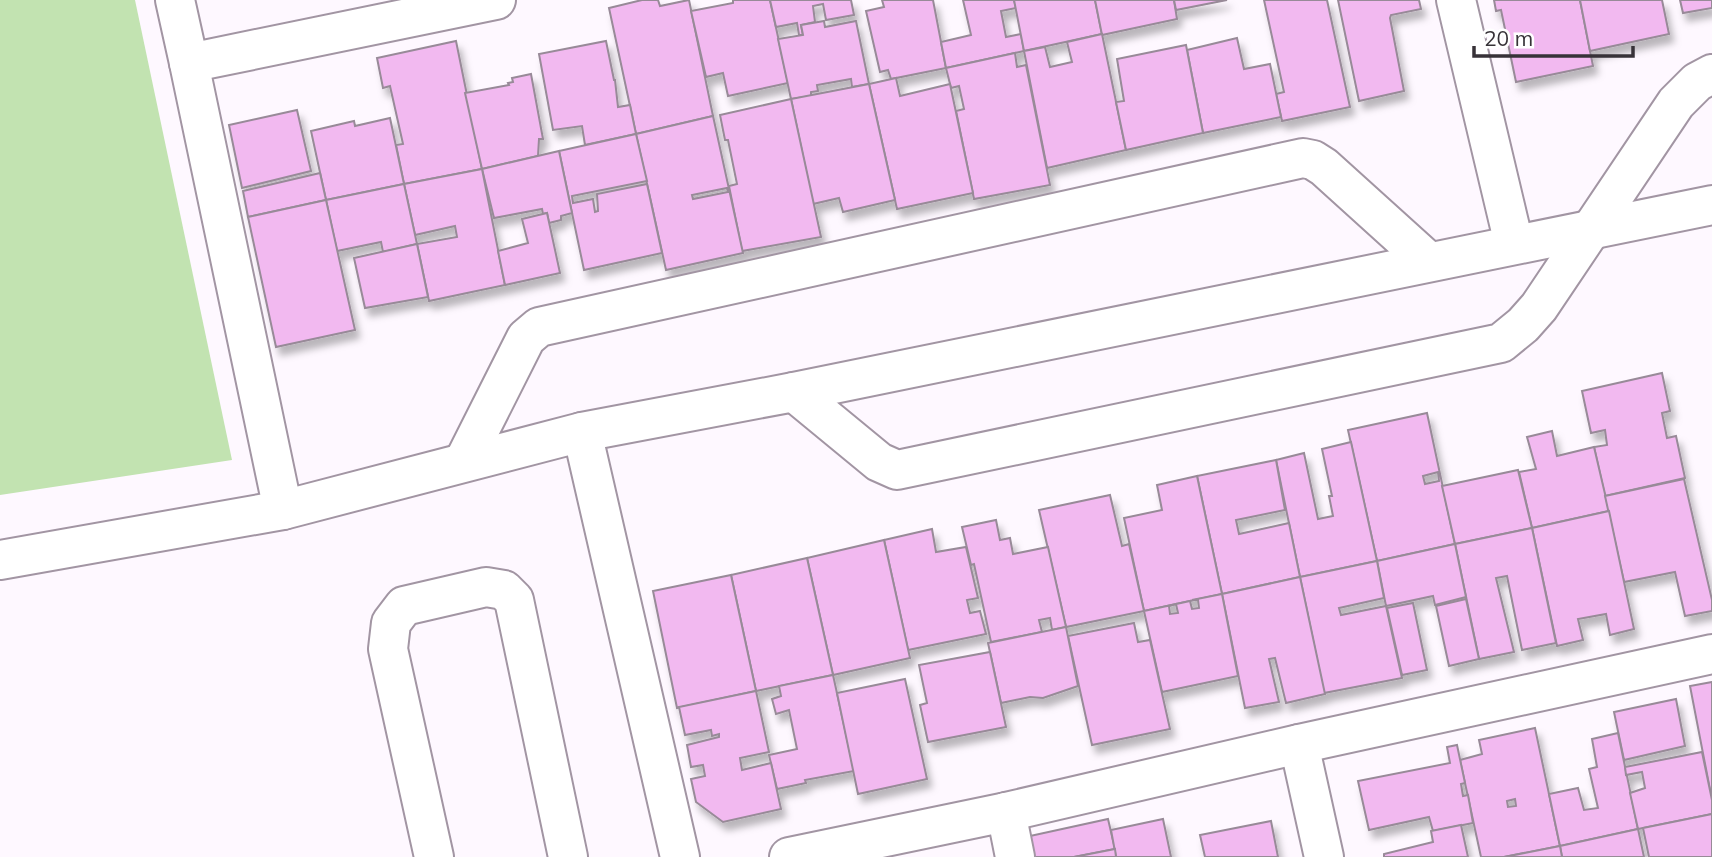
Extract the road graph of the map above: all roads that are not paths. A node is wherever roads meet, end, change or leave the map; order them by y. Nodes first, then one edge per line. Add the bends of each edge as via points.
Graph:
1 (175, 0) edge
2 (496, 0) edge
3 (1456, 0) edge
4 (189, 63) junction
5 (1712, 74) edge
6 (1712, 205) edge
7 (1591, 229) junction
8 (1514, 244) junction
9 (1428, 261) junction
10 (794, 392) junction
11 (582, 432) junction
12 (464, 461) junction
13 (283, 510) junction
14 (0, 560) edge
15 (1712, 654) edge
16 (1299, 744) junction
17 (1006, 812) junction
18 (434, 857) edge
19 (568, 857) edge
20 (680, 857) edge
21 (789, 857) edge
22 (1015, 857) edge
23 (1324, 857) edge

1 - 4 street
2 - 4 street
3 - 8 street
4 - 13 street
5 - 7 street via 1676,103
6 - 7 street
7 - 8 street
7 - 10 street via 1539,307 1501,343 897,470 878,462
8 - 9 street
9 - 10 street
9 - 12 street via 1324,167 1303,158 539,327 526,338
10 - 11 street
11 - 12 street
11 - 20 street
12 - 13 street
13 - 14 street
15 - 16 street
16 - 17 street
16 - 23 street
17 - 21 street
17 - 22 street
18 - 19 street via 388,649 391,623 404,606 486,587 504,590 514,600

